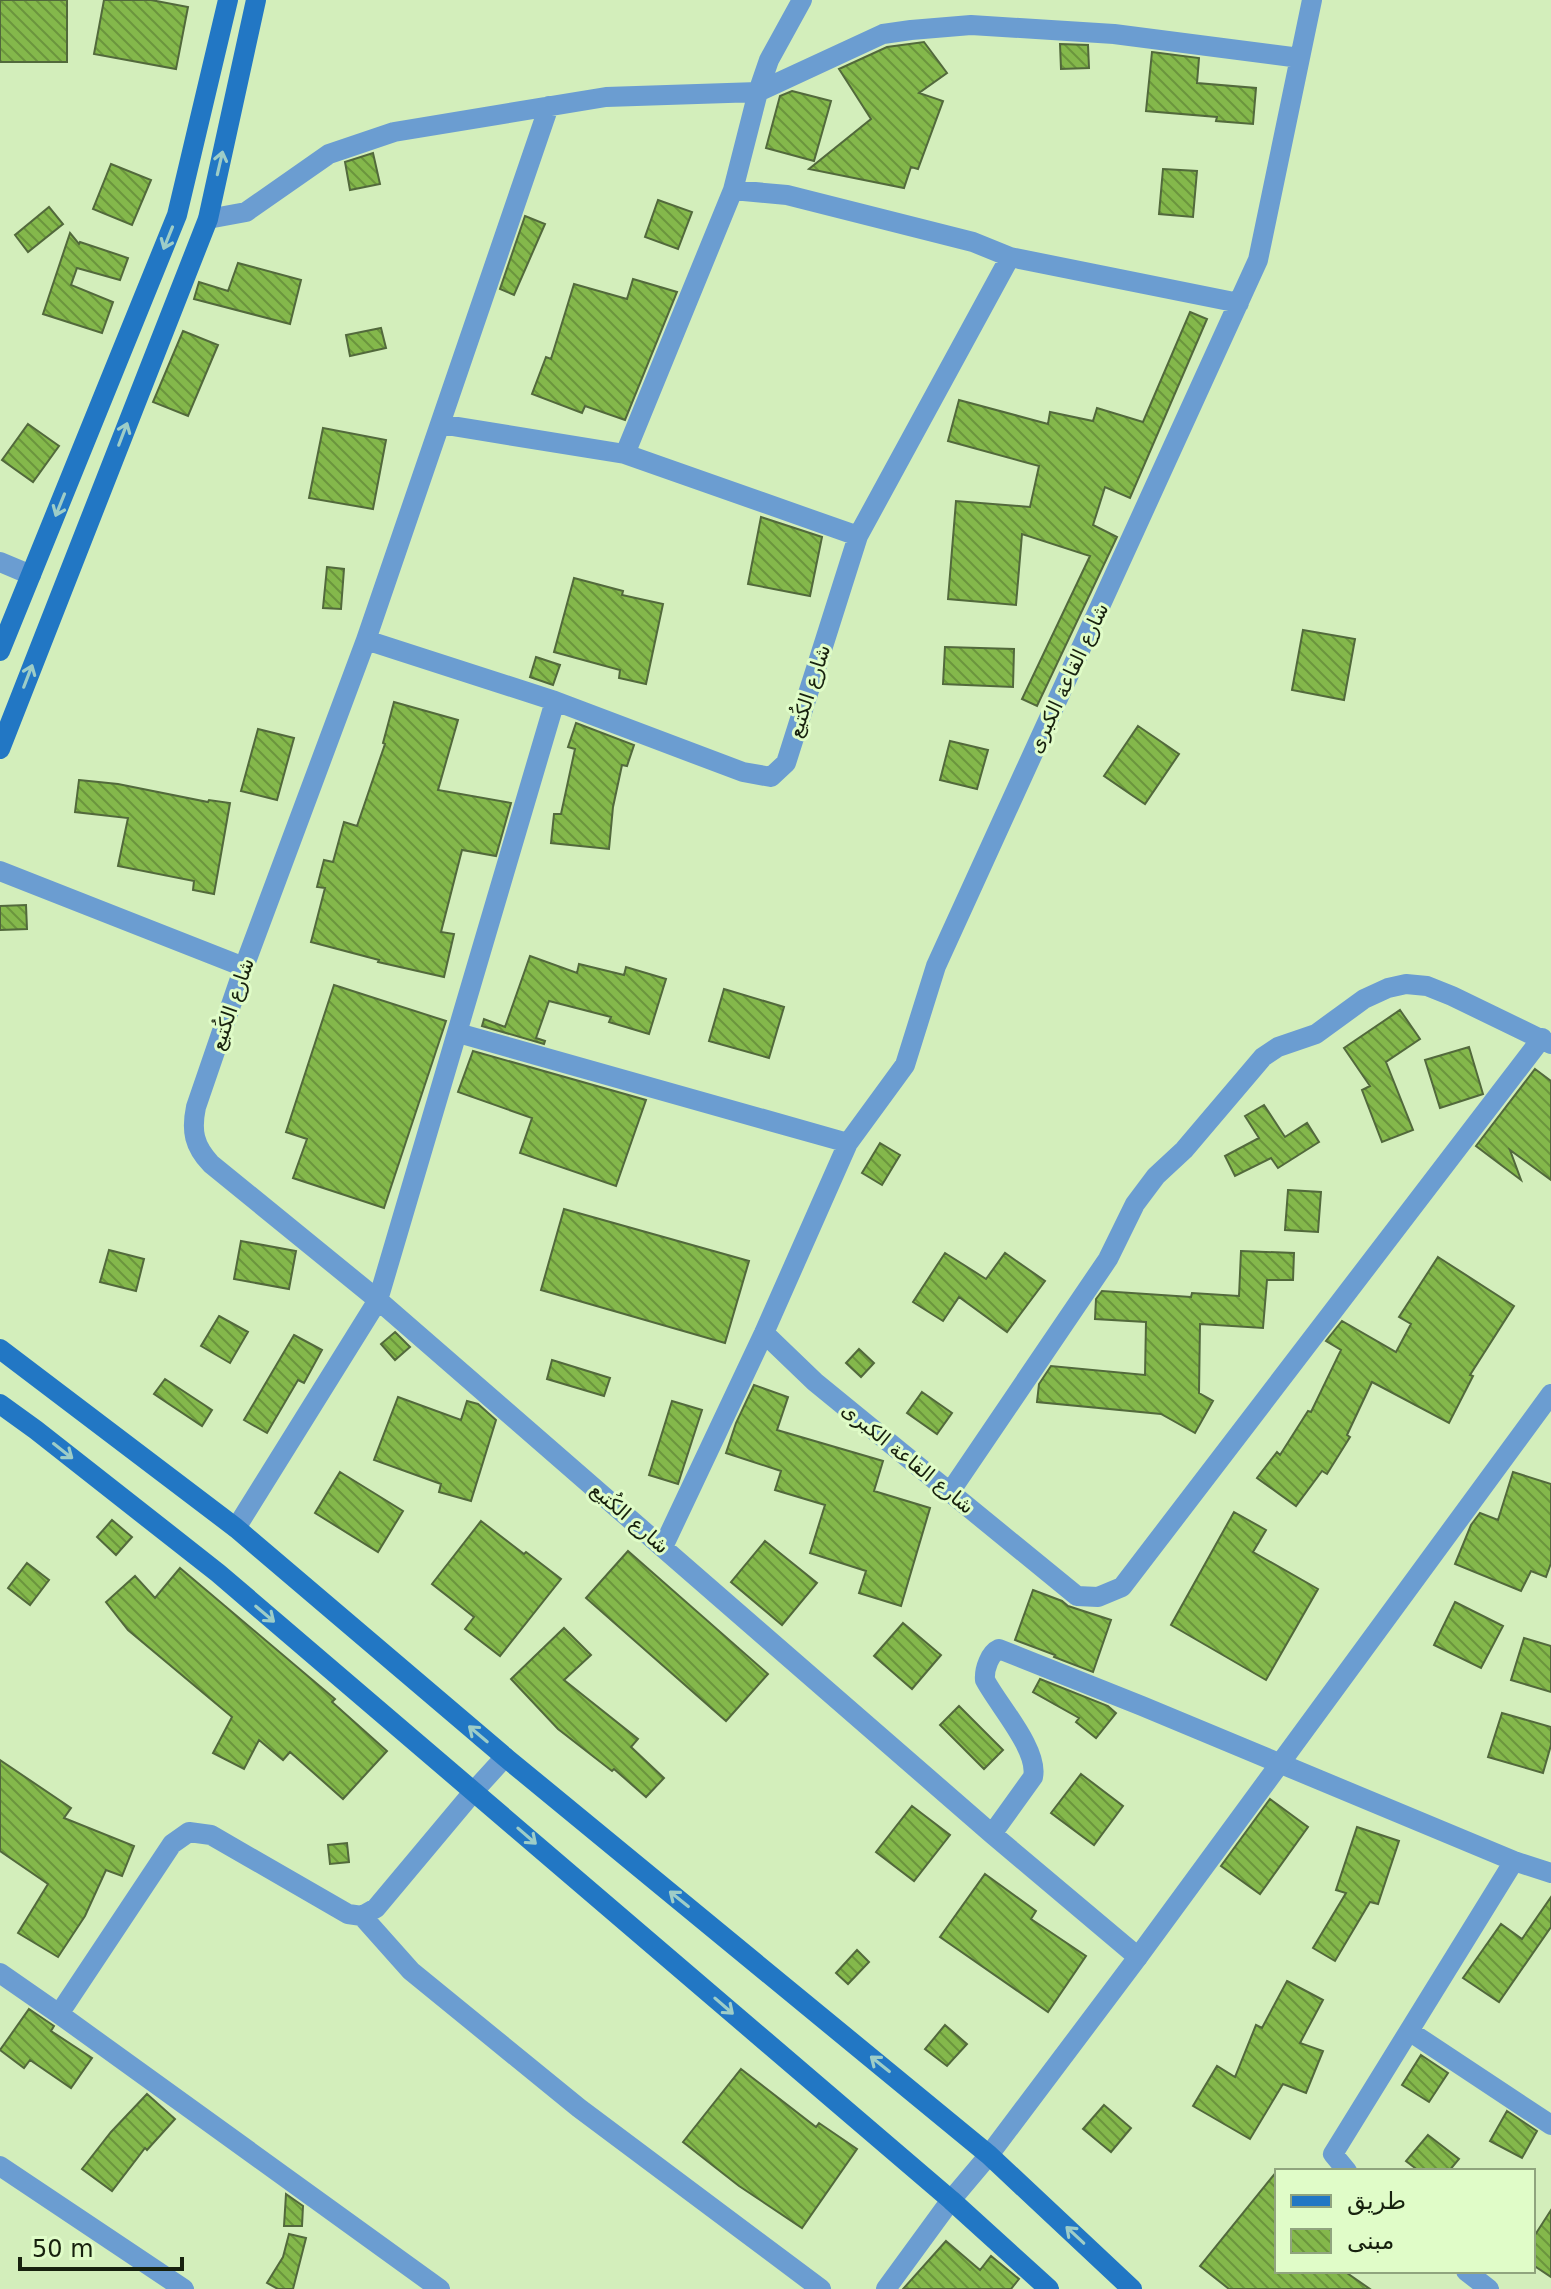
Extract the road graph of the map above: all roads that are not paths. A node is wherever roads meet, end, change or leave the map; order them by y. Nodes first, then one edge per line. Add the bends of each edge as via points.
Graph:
1 (228, 0) edge
2 (256, 0) edge
3 (802, 0) edge
4 (1312, 0) edge
5 (1300, 58) junction
6 (758, 92) junction
7 (549, 106) junction
8 (733, 190) junction
9 (208, 219) junction
10 (1010, 257) junction
11 (1239, 303) junction
12 (440, 424) junction
13 (625, 454) junction
14 (858, 536) junction
15 (0, 562) edge
16 (31, 575) junction
17 (366, 640) junction
18 (0, 651) edge
19 (555, 701) junction
20 (0, 749) edge
21 (0, 871) edge
22 (244, 967) junction
23 (458, 1033) junction
24 (1546, 1041) edge
25 (848, 1143) junction
26 (378, 1300) junction
27 (764, 1333) junction
28 (0, 1349) edge
29 (1551, 1394) edge
30 (0, 1404) edge
31 (950, 1492) junction
32 (236, 1528) junction
33 (663, 1547) junction
34 (505, 1757) junction
35 (1281, 1764) junction
36 (474, 1791) junction
37 (992, 1834) junction
38 (1514, 1861) junction
39 (1551, 1873) edge
40 (362, 1916) junction
41 (1138, 1957) junction
42 (0, 1973) edge
43 (59, 2014) junction
44 (1409, 2031) junction
45 (1551, 2125) edge
46 (989, 2155) junction
47 (0, 2166) edge
48 (1345, 2169) edge
49 (951, 2200) junction
50 (1469, 2273) edge
51 (184, 2289) edge
52 (440, 2289) edge
53 (821, 2289) edge
54 (886, 2289) edge
55 (1049, 2289) edge
56 (1132, 2289) edge
57 (1489, 2289) edge

1 -> 16 main road via 177,215
9 -> 2 main road
3 - 6 street
4 - 5 street, شارع القاعة الكبرى
5 - 6 street via 1114,34 971,25 883,34
5 - 11 street, شارع القاعة الكبرى via 1258,260
6 - 7 street via 606,97
6 - 8 street
7 - 9 street via 394,132 329,154 246,212
7 - 12 street
8 - 10 street via 787,195 973,242
8 - 13 street
20 -> 9 main road
10 - 11 street
10 - 14 street, شارع الكُتيع
11 - 25 street, شارع القاعة الكبرى via 936,966 905,1065
12 - 13 street
12 - 17 street
13 - 14 street
14 - 19 street, شارع الكُتيع via 786,763 771,777 743,772
15 - 16 street
16 - 18 main road
17 - 19 street, شارع الكُتيع
17 - 22 street, شارع الكُتيع
19 - 23 street
21 - 22 street
22 - 26 street, شارع الكُتيع via 196,1107 194,1140 211,1164
23 - 25 street
23 - 26 street
24 - 31 street via 1427,986 1406,984 1364,999 1316,1034 1263,1057 1142,1195 1108,1259
24 - 31 street, شارع القاعة الكبرى via 1122,1587 1098,1597 1077,1596
25 - 27 street, شارع القاعة الكبرى
26 - 32 street
26 - 33 street, شارع الكُتيع
27 - 31 street, شارع القاعة الكبرى via 815,1382
27 - 33 street, شارع القاعة الكبرى
28 - 32 main road
29 - 35 street
30 -> 36 main road via 218,1573
34 -> 32 main road
33 - 37 street, شارع الكُتيع
34 - 36 street
46 -> 34 main road
35 - 37 street via 999,1649 992,1654 985,1680 1035,1767
35 - 38 street
35 - 41 street
36 - 40 street via 376,1908
36 -> 49 main road
37 - 41 street, شارع الكُتيع
38 - 39 street
38 - 44 street
40 - 43 street via 348,1914 211,1835 189,1832 172,1844
40 - 53 street via 411,1971 567,2098
41 - 46 street
42 - 43 street
43 - 52 street
44 - 45 street
44 - 48 street via 1333,2154
46 - 49 street
56 -> 46 main road
47 - 51 street
49 - 54 street
49 - 55 main road
50 - 57 street

